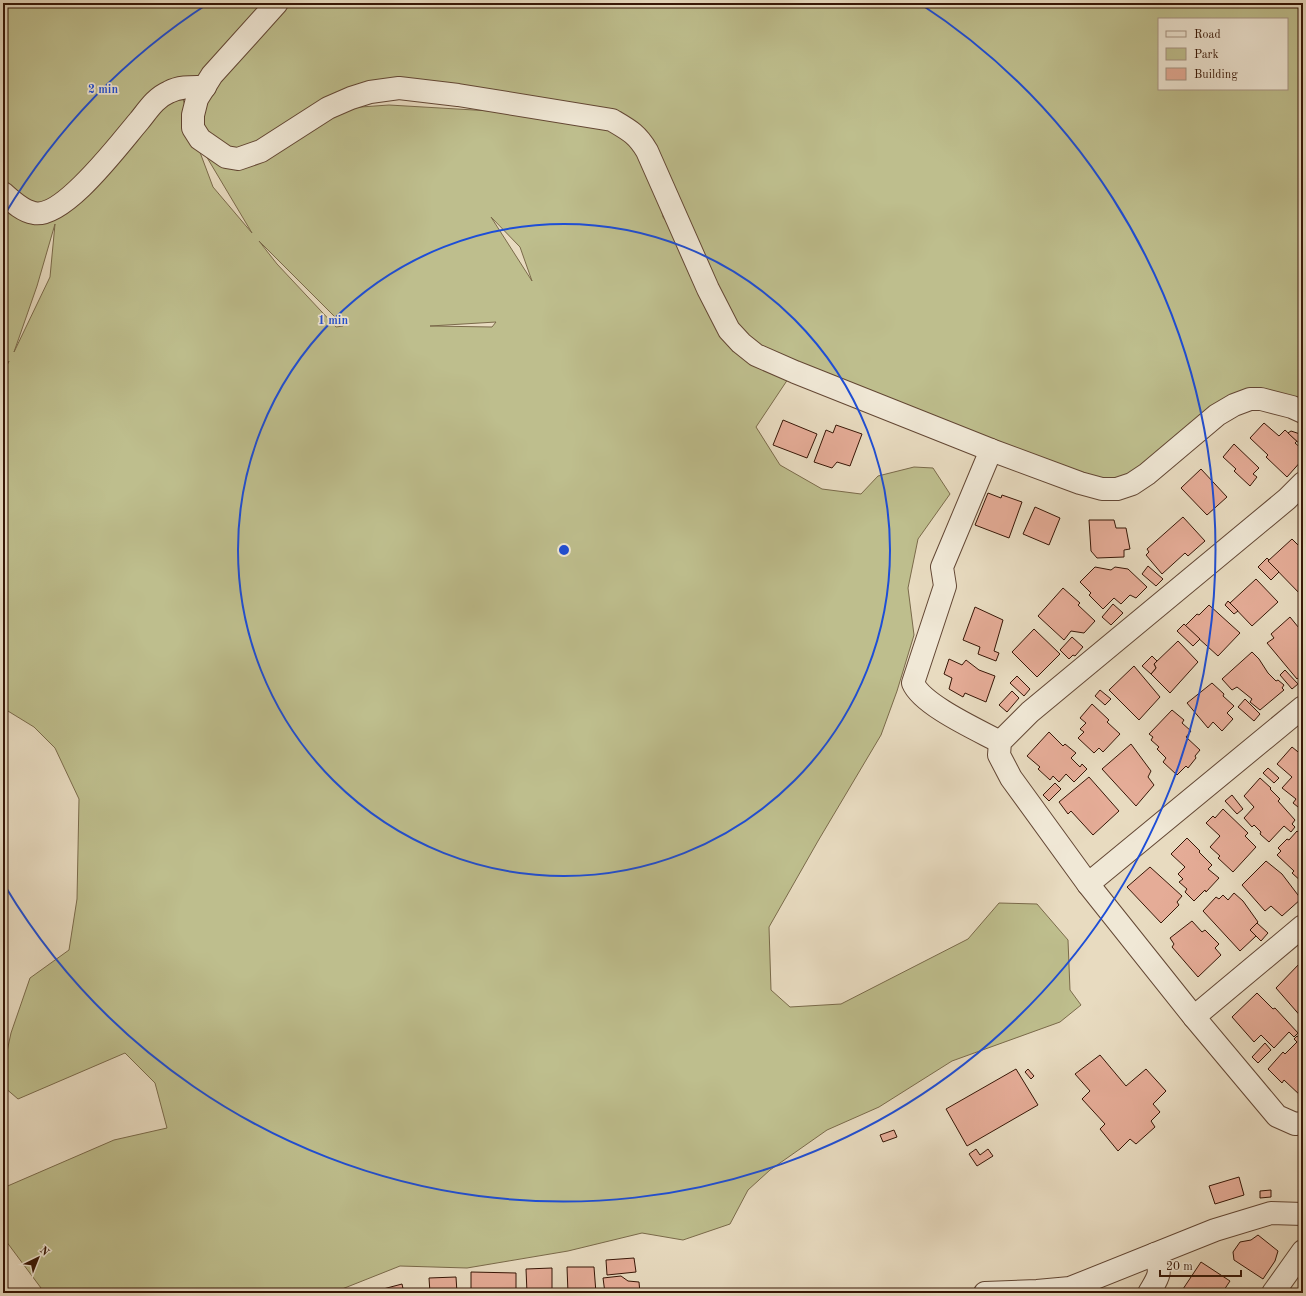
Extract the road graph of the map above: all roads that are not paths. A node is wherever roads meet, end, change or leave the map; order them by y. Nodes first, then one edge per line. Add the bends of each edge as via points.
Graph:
1 (277, 3) edge
2 (205, 87) junction
3 (3, 193) edge
4 (1303, 412) edge
5 (990, 450) junction
6 (1303, 484) edge
7 (1303, 707) edge
8 (1000, 742) junction
9 (1088, 884) junction
10 (1303, 926) edge
11 (1194, 1017) junction
12 (1303, 1123) edge
13 (1303, 1214) edge
14 (1303, 1251) edge
15 (1155, 1254) junction
16 (985, 1293) edge
17 (1149, 1293) edge
18 (1273, 1293) edge

1 - 2 street via 212,75
2 - 3 street via 184,87 169,92 154,102 84,184 61,204 35,213 25,210
2 - 5 street via 197,99 193,128 200,139 226,157 238,159 261,151 328,108 370,92 399,88 612,120 631,130 647,151 708,289 729,330 741,343 756,355 795,372
4 - 5 street via 1261,399 1250,399 1234,405 1217,415 1147,474 1132,484 1117,489 1102,490
5 - 8 street via 942,567 945,586 913,682 923,697
6 - 8 street via 1030,712
7 - 9 street
8 - 9 street via 999,755 1011,778
9 - 11 street
10 - 11 street
11 - 12 street via 1277,1116 1295,1124
13 - 15 street via 1271,1213 1215,1230
14 - 18 street
15 - 16 street via 1070,1288
15 - 17 street via 1159,1267 1158,1276

